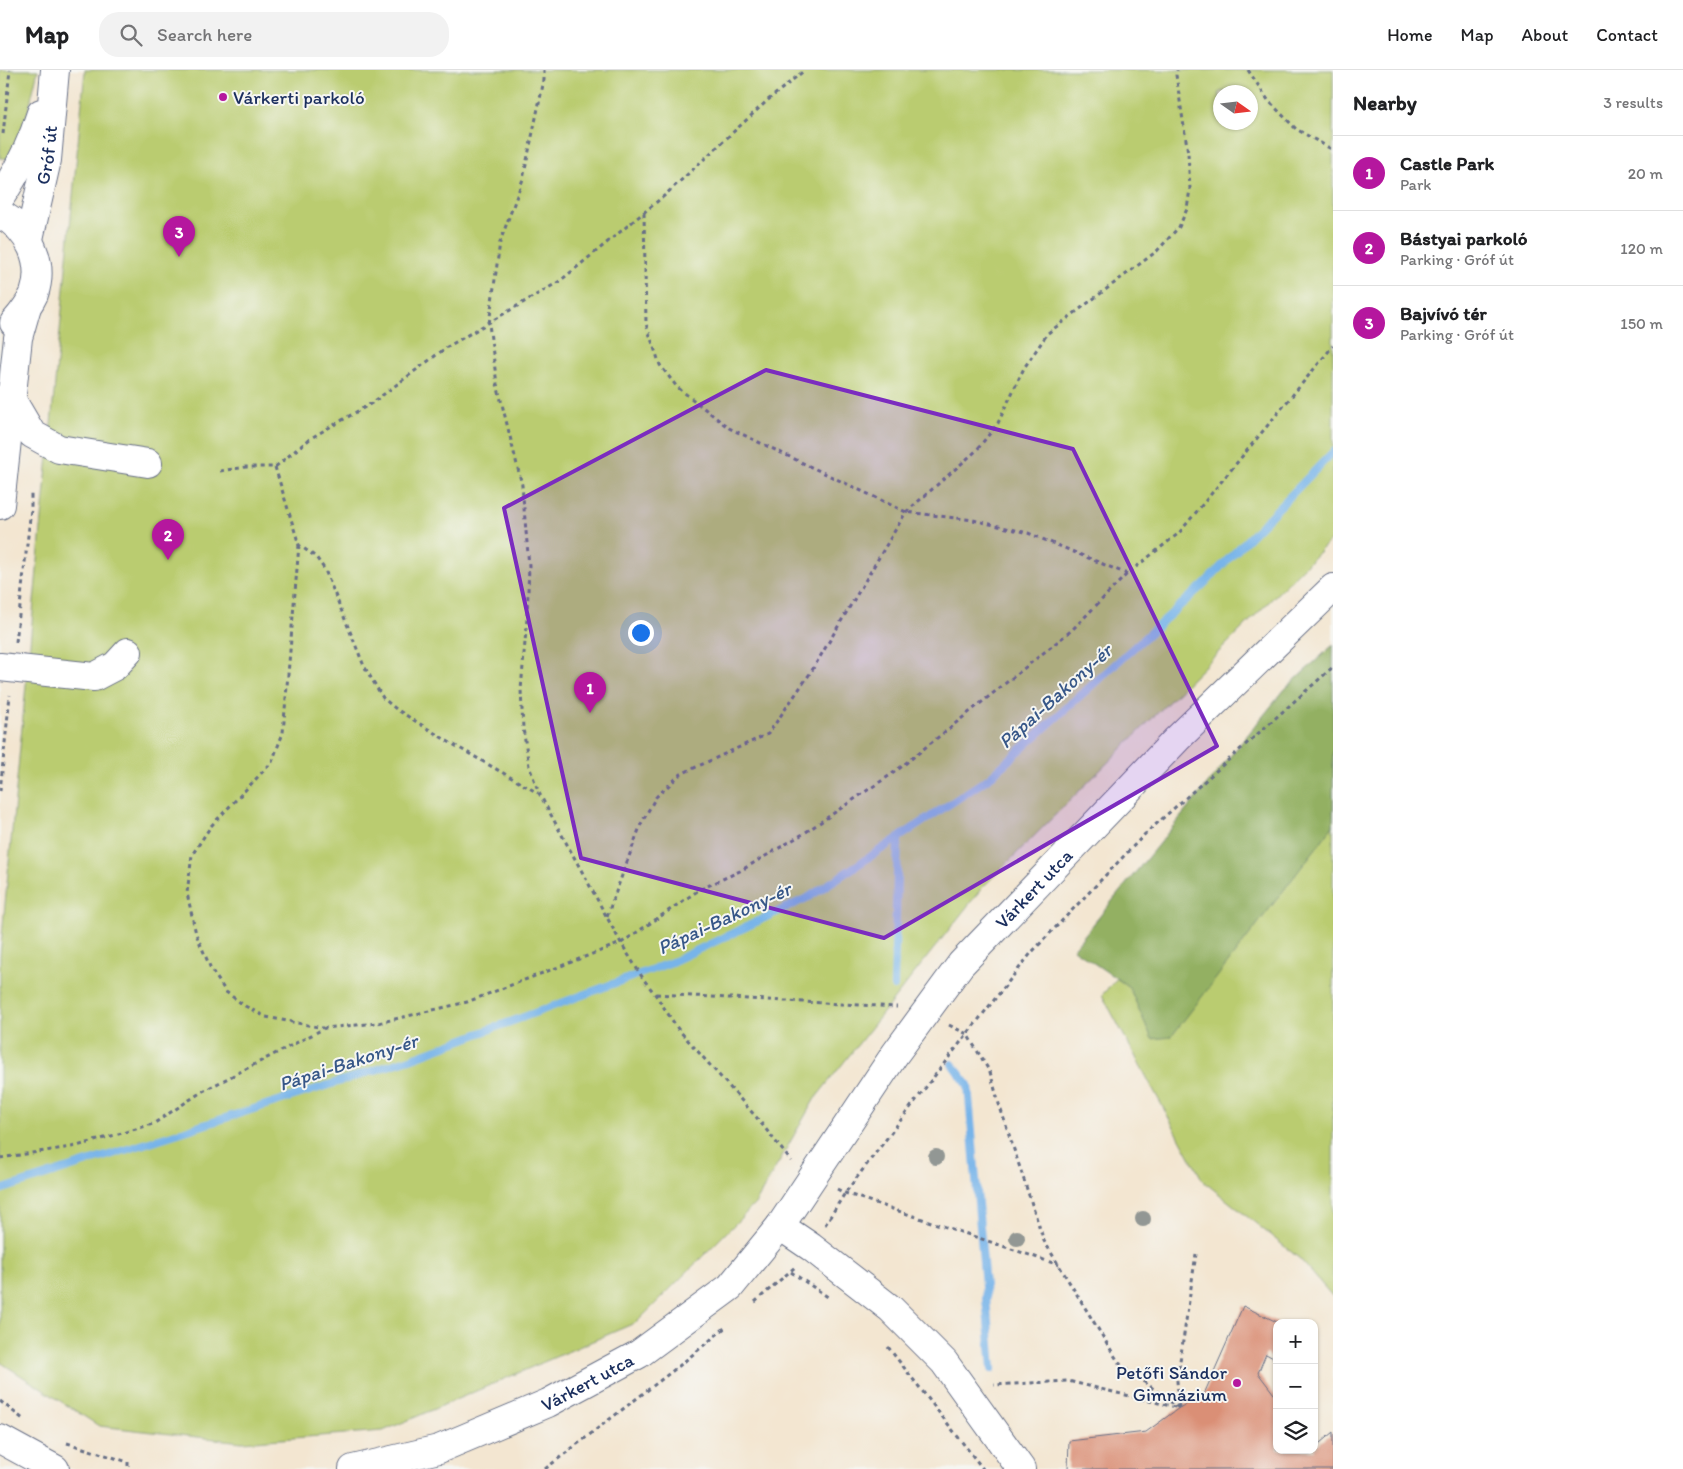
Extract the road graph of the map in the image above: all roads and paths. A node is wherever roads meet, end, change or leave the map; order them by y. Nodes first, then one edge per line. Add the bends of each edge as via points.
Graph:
1 (10, 70) edge
2 (54, 70) edge
3 (544, 70) edge
4 (805, 70) edge
5 (1177, 70) edge
6 (1248, 70) edge
7 (2, 139) dead end
8 (1333, 150) edge
9 (0, 198) edge
10 (644, 213) junction
11 (0, 214) edge
12 (28, 239) junction
13 (26, 310) junction
14 (489, 324) junction
15 (0, 332) edge
16 (1333, 346) edge
17 (0, 376) edge
18 (12, 402) junction
19 (148, 463) dead end
20 (275, 467) junction
21 (220, 471) dead end
22 (31, 490) dead end
23 (0, 505) edge
24 (906, 512) junction
25 (299, 545) junction
26 (1127, 574) junction
27 (1333, 588) edge
28 (128, 652) dead end
29 (1333, 667) edge
30 (7, 668) edge
31 (0, 791) edge
32 (539, 793) junction
33 (606, 917) junction
34 (621, 943) junction
35 (655, 994) junction
36 (926, 1013) junction
37 (325, 1028) junction
38 (967, 1034) junction
39 (0, 1158) edge
40 (813, 1175) junction
41 (845, 1193) junction
42 (780, 1226) junction
43 (811, 1246) junction
44 (1196, 1254) dead end
45 (1059, 1265) junction
46 (791, 1272) junction
47 (829, 1298) dead end
48 (754, 1303) dead end
49 (731, 1322) dead end
50 (886, 1344) dead end
51 (962, 1387) junction
52 (0, 1401) edge
53 (1179, 1408) junction
54 (24, 1419) dead end
55 (0, 1439) edge
56 (66, 1443) dead end
57 (54, 1469) edge
58 (128, 1469) edge
59 (353, 1469) edge
60 (545, 1469) edge
61 (983, 1469) edge
62 (1021, 1469) edge

1 - 7 path
2 - 9 street, Gróf út via 36,131
2 - 12 street, Gróf út via 47,160
3 - 14 path via 523,179 500,242
4 - 10 path
5 - 24 path via 1190,189 1187,209 1179,228 1157,251 1048,332 1024,368 998,423 976,451
6 - 8 path via 1268,100 1296,128
10 - 14 path via 560,282
10 - 24 path via 646,324 660,365 678,387 729,428
11 - 12 street via 13,221
12 - 13 street via 36,256 37,275 34,293
13 - 15 street
13 - 18 street via 18,338
14 - 20 path via 447,347 372,403 311,438
14 - 32 path via 497,384 522,485 529,566 521,690 522,728 529,766
16 - 26 path via 1179,534
17 - 18 street
18 - 19 street via 32,434 59,449
18 - 23 street
20 - 21 path
20 - 25 path
22 - 30 path via 31,509
24 - 26 path via 973,520 1028,533
24 - 33 path via 811,672 768,734 681,774 656,797 641,824
25 - 32 path via 316,557 325,570 364,666 383,698 448,742
25 - 37 path via 283,733 272,762 211,826 192,856 187,893 196,934 211,969 226,992 266,1017
26 - 34 path via 1072,630 896,771 803,834 700,890
27 - 36 street, Várkert utca via 1135,782 961,964
28 - 30 street via 116,666 94,677
29 - 38 path via 1145,834 1032,952
30 - 31 path
32 - 33 path
33 - 34 path
34 - 35 path
34 - 37 path via 467,1002 378,1023
35 - 36 path via 888,1006
35 - 40 path via 678,1029 757,1118 791,1162
36 - 38 path
36 - 40 street, Várkert utca
37 - 39 path via 203,1091 153,1124 76,1146
38 - 41 path
38 - 45 path via 990,1072 1044,1242
40 - 41 path
40 - 42 street, Várkert utca
41 - 43 path
41 - 45 path
42 - 43 street
42 - 59 street, Várkert utca via 730,1287 639,1354 548,1403 439,1449
43 - 46 path
43 - 51 street via 891,1309 944,1362
44 - 53 path via 1177,1381
45 - 53 path via 1119,1363
46 - 47 path
46 - 48 path
49 - 60 path
50 - 61 path
51 - 53 path via 1068,1381
51 - 62 street
52 - 54 path
55 - 57 street
56 - 58 path via 128,1462

